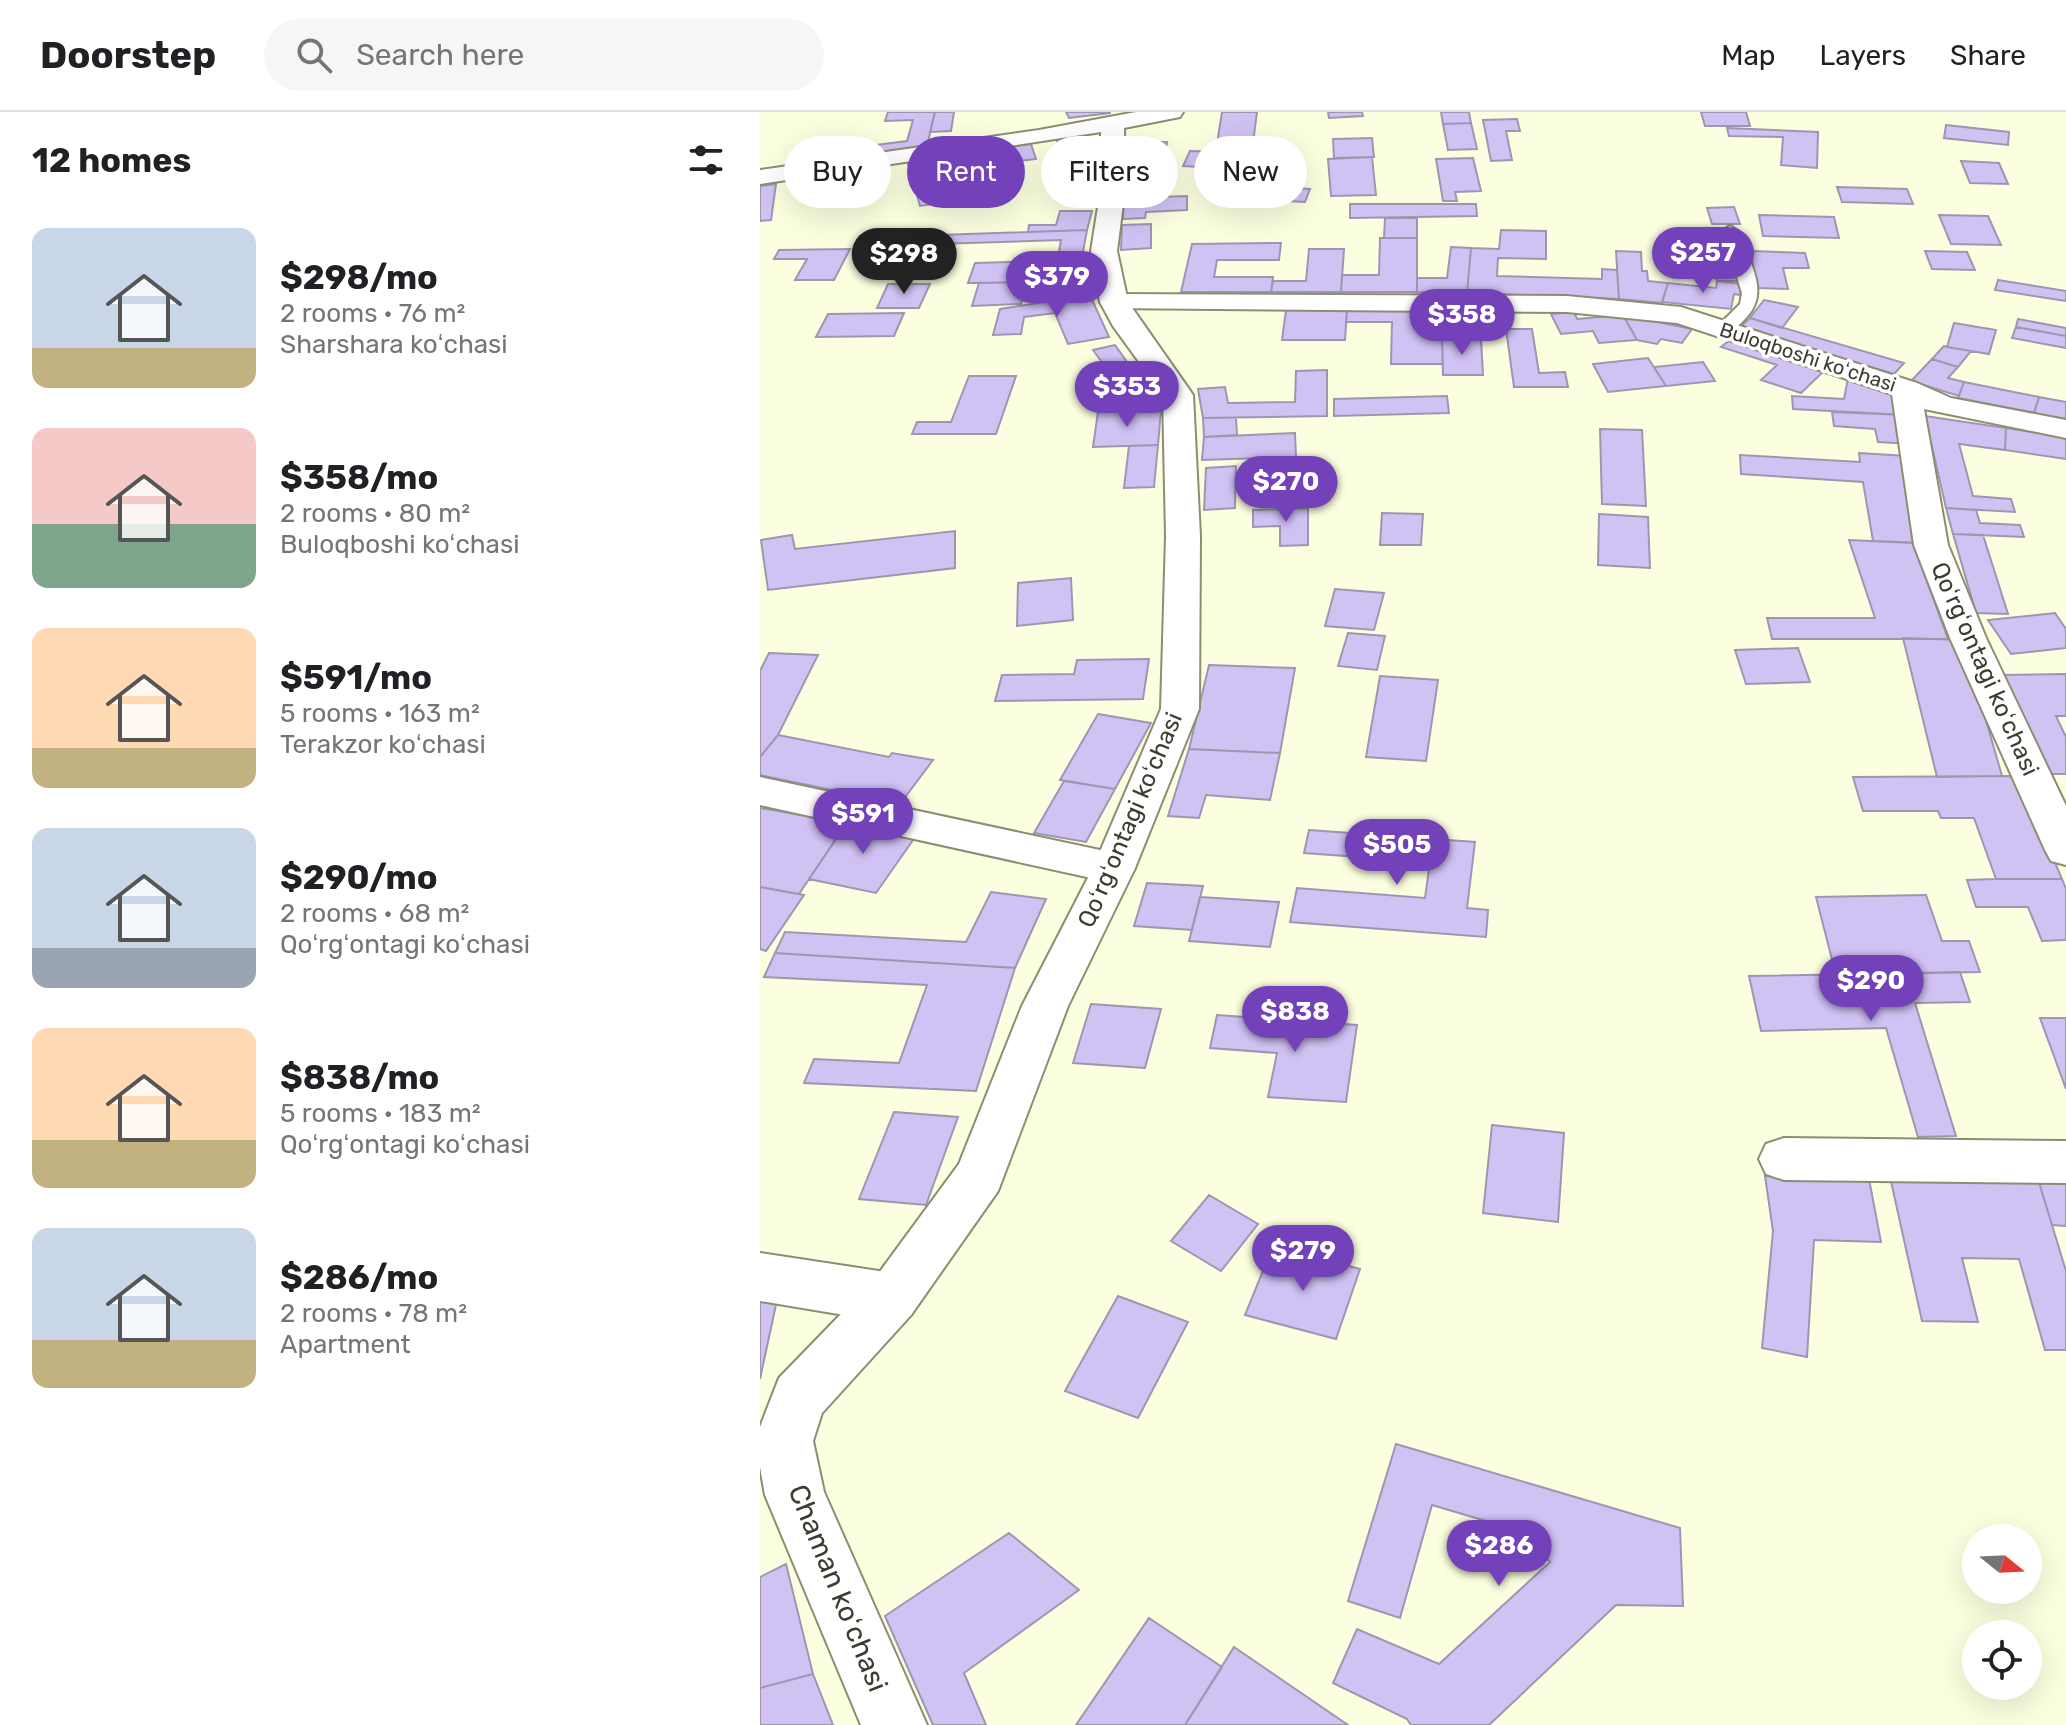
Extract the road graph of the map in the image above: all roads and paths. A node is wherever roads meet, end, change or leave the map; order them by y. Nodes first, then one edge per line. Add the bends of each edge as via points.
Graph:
1 (1172, 112) edge
2 (1112, 124) junction
3 (760, 177) edge
4 (1730, 231) dead end
5 (1114, 302) junction
6 (1723, 330) junction
7 (1906, 389) junction
8 (2066, 429) edge
9 (760, 791) edge
10 (2066, 850) edge
11 (1114, 868) junction
12 (1784, 1159) dead end
13 (2066, 1162) edge
14 (760, 1277) edge
15 (892, 1298) junction
16 (894, 1725) edge

1 - 2 street
2 - 3 street
2 - 5 street, Qoʻrgʻontagi koʻchasi via 1113,188 1104,251
4 - 6 lane via 1751,293 1748,306
5 - 6 street, Buloqboshi koʻchasi via 1567,304 1681,315
5 - 11 street, Qoʻrgʻontagi koʻchasi via 1178,395 1183,536 1180,709
6 - 7 street, Buloqboshi koʻchasi
7 - 8 street, Buloqboshi koʻchasi via 1943,406
7 - 10 street, Qoʻrgʻontagi koʻchasi via 1931,545
9 - 11 street
11 - 15 street, Qoʻrgʻontagi koʻchasi via 1045,1006 980,1176
12 - 13 street
14 - 15 street
15 - 16 street, Chaman koʻchasi via 799,1397 784,1441 795,1495

